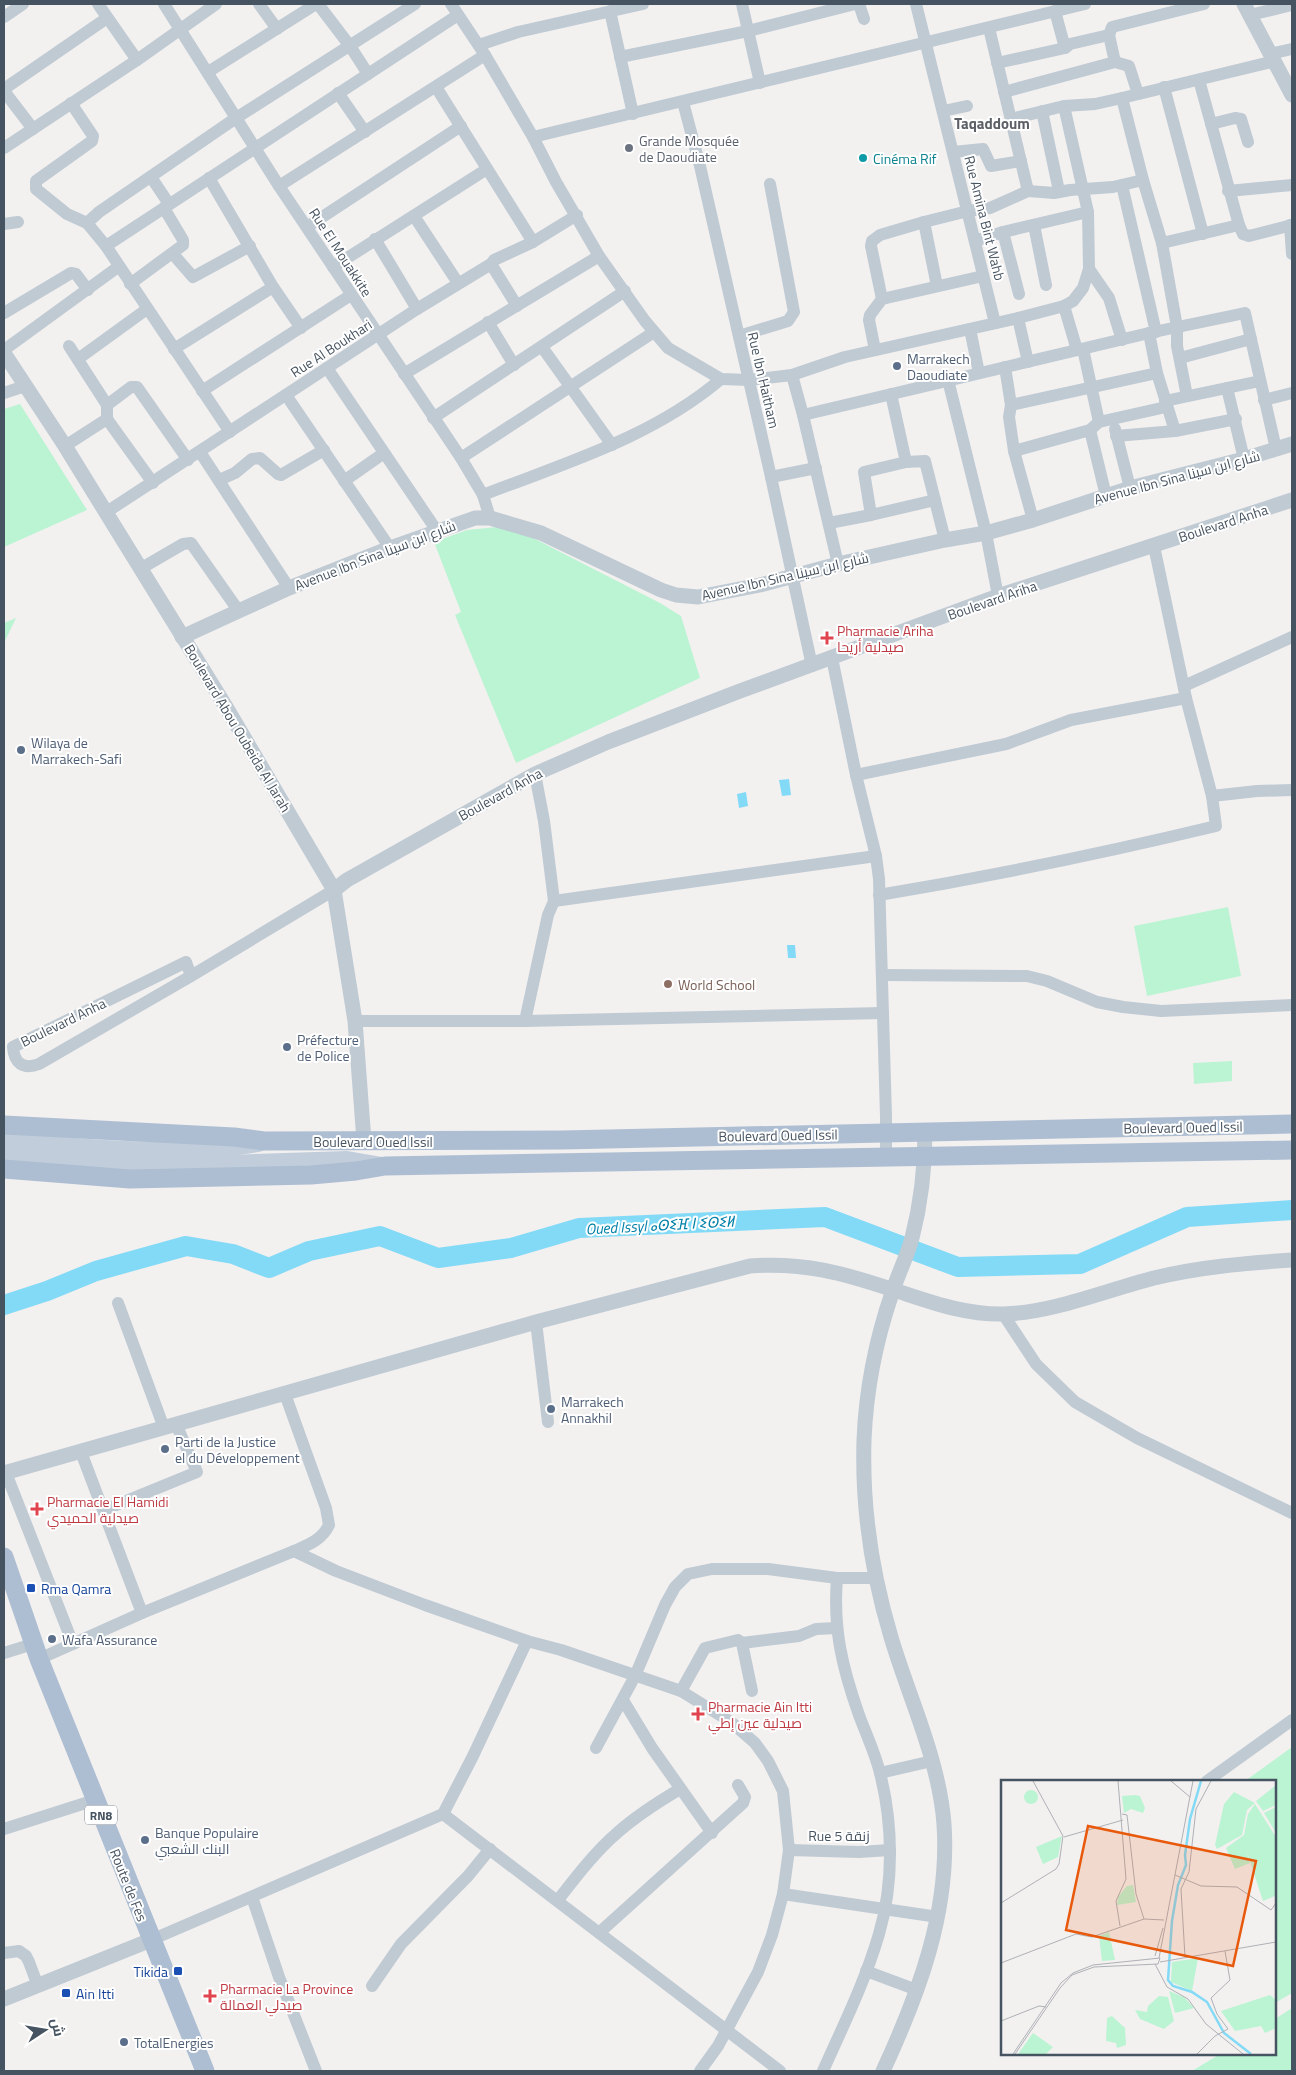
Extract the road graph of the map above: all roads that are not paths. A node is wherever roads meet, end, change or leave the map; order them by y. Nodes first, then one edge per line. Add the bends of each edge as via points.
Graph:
1 (23, 4) edge
2 (98, 4) edge
3 (164, 4) edge
4 (216, 4) edge
5 (259, 4) edge
6 (317, 4) edge
7 (415, 4) edge
8 (451, 4) edge
9 (644, 4) edge
10 (742, 4) edge
11 (855, 4) edge
12 (859, 4) edge
13 (916, 4) edge
14 (1204, 4) edge
15 (1077, 5) edge
16 (1292, 5) edge
17 (591, 9) edge
18 (1247, 9) edge
19 (610, 11) junction
20 (1055, 11) junction
21 (458, 15) junction
22 (4, 17) edge
23 (107, 18) junction
24 (864, 19) dead end
25 (180, 28) junction
26 (989, 28) junction
27 (277, 29) junction
28 (748, 31) junction
29 (1108, 34) junction
30 (926, 43) junction
31 (350, 46) junction
32 (1064, 48) junction
33 (1292, 48) edge
34 (482, 50) junction
35 (620, 57) junction
36 (1273, 58) junction
37 (137, 60) junction
38 (1115, 62) junction
39 (997, 63) junction
40 (208, 72) junction
41 (368, 74) junction
42 (1199, 80) junction
43 (760, 84) junction
44 (436, 87) junction
45 (1164, 87) junction
46 (4, 90) edge
47 (1004, 92) junction
48 (338, 93) junction
49 (1138, 94) junction
50 (1292, 95) edge
51 (1122, 98) junction
52 (683, 102) junction
53 (71, 103) junction
54 (967, 106) dead end
55 (1064, 106) junction
56 (943, 111) junction
57 (1042, 112) junction
58 (633, 114) junction
59 (236, 118) junction
60 (1011, 120) junction
61 (1211, 124) junction
62 (461, 126) junction
63 (33, 129) junction
64 (365, 132) junction
65 (533, 137) junction
66 (1248, 142) dead end
67 (4, 148) edge
68 (255, 148) junction
69 (953, 152) junction
70 (1021, 161) junction
71 (487, 169) junction
72 (151, 177) junction
73 (209, 178) junction
74 (1143, 180) junction
75 (770, 184) dead end
76 (1122, 185) junction
77 (1292, 185) edge
78 (279, 186) junction
79 (1082, 189) junction
80 (1028, 190) junction
81 (1059, 191) junction
82 (1228, 191) junction
83 (166, 206) junction
84 (968, 212) junction
85 (1088, 212) junction
86 (577, 215) junction
87 (414, 216) junction
88 (18, 222) dead end
89 (924, 222) junction
90 (87, 223) junction
91 (4, 224) edge
92 (1239, 225) junction
93 (1291, 225) edge
94 (1034, 226) junction
95 (307, 228) junction
96 (1003, 232) junction
97 (1203, 234) junction
98 (376, 239) junction
99 (975, 241) junction
100 (533, 242) junction
101 (1162, 243) junction
102 (106, 246) junction
103 (250, 246) junction
104 (1292, 249) edge
105 (172, 254) junction
106 (599, 256) junction
107 (492, 264) junction
108 (118, 267) junction
109 (332, 267) junction
110 (1089, 269) junction
111 (983, 276) junction
112 (458, 283) junction
113 (130, 284) junction
114 (1046, 285) dead end
115 (937, 286) junction
116 (273, 287) junction
117 (88, 290) junction
118 (625, 291) junction
119 (1019, 294) dead end
120 (351, 295) junction
121 (882, 299) junction
122 (517, 306) junction
123 (1064, 306) junction
124 (147, 309) junction
125 (417, 309) junction
126 (4, 313) edge
127 (1018, 318) junction
128 (488, 322) junction
129 (995, 323) junction
130 (1177, 327) junction
131 (301, 328) junction
132 (970, 329) junction
133 (654, 332) junction
134 (1153, 333) junction
135 (379, 335) junction
136 (739, 336) junction
137 (1251, 339) junction
138 (1122, 340) junction
139 (69, 346) dead end
140 (542, 347) junction
141 (174, 349) junction
142 (875, 350) junction
143 (1080, 350) junction
144 (4, 352) edge
145 (78, 358) junction
146 (1180, 358) junction
147 (1028, 362) junction
148 (514, 365) junction
149 (1005, 367) junction
150 (327, 368) junction
151 (979, 373) junction
152 (1157, 373) junction
153 (404, 374) junction
154 (792, 375) junction
155 (721, 379) junction
156 (748, 380) junction
157 (948, 380) junction
158 (1260, 381) junction
159 (25, 386) junction
160 (569, 386) junction
161 (1091, 388) junction
162 (1227, 388) junction
163 (202, 391) junction
164 (4, 393) edge
165 (1292, 393) edge
166 (890, 394) junction
167 (286, 395) junction
168 (1187, 396) junction
169 (1264, 400) junction
170 (1166, 404) junction
171 (107, 405) junction
172 (1011, 405) junction
173 (803, 415) junction
174 (433, 418) junction
175 (107, 419) junction
176 (1113, 419) junction
177 (1236, 419) junction
178 (1095, 426) junction
179 (1175, 431) junction
180 (230, 432) junction
181 (1116, 436) junction
182 (1292, 444) edge
183 (612, 445) junction
184 (65, 446) junction
185 (1276, 449) junction
186 (324, 450) junction
187 (1014, 450) junction
188 (200, 452) junction
189 (384, 452) junction
190 (461, 458) junction
191 (1244, 459) junction
192 (188, 460) junction
193 (906, 462) junction
194 (816, 468) junction
195 (772, 477) junction
196 (219, 480) junction
197 (344, 481) junction
198 (152, 483) junction
199 (1130, 488) junction
200 (483, 495) junction
201 (1106, 496) junction
202 (935, 500) junction
203 (1292, 500) edge
204 (105, 513) junction
205 (871, 515) junction
206 (490, 518) junction
207 (1033, 520) junction
208 (829, 523) junction
209 (437, 531) junction
210 (986, 533) junction
211 (945, 540) junction
212 (1154, 546) junction
213 (390, 548) junction
214 (838, 564) junction
215 (140, 569) junction
216 (792, 577) junction
217 (289, 588) junction
218 (998, 596) junction
219 (238, 610) junction
220 (182, 637) junction
221 (1292, 637) edge
222 (832, 658) junction
223 (812, 666) junction
224 (1185, 692) junction
225 (535, 774) junction
226 (856, 776) junction
227 (1292, 790) edge
228 (1212, 796) junction
229 (876, 856) junction
230 (334, 890) junction
231 (879, 895) junction
232 (554, 901) junction
233 (883, 975) junction
234 (191, 976) junction
235 (1292, 1005) edge
236 (883, 1013) junction
237 (355, 1021) junction
238 (525, 1021) junction
239 (1292, 1124) edge
240 (4, 1125) edge
241 (925, 1132) junction
242 (886, 1134) junction
243 (4, 1141) edge
244 (264, 1142) junction
245 (364, 1142) junction
246 (1292, 1150) edge
247 (4, 1155) edge
248 (925, 1156) junction
249 (886, 1158) junction
250 (385, 1166) junction
251 (4, 1169) edge
252 (1292, 1260) edge
253 (893, 1290) junction
254 (118, 1303) dead end
255 (1003, 1314) junction
256 (536, 1322) junction
257 (285, 1394) junction
258 (548, 1422) dead end
259 (170, 1426) junction
260 (81, 1452) junction
261 (5, 1473) edge
262 (104, 1510) junction
263 (1292, 1513) edge
264 (294, 1551) junction
265 (4, 1557) edge
266 (837, 1578) junction
267 (876, 1578) junction
268 (142, 1613) junction
269 (837, 1628) junction
270 (527, 1641) junction
271 (742, 1643) junction
272 (73, 1644) junction
273 (36, 1651) junction
274 (4, 1653) edge
275 (635, 1676) junction
276 (681, 1691) junction
277 (752, 1691) dead end
278 (623, 1700) junction
279 (1292, 1720) edge
280 (596, 1748) dead end
281 (932, 1761) junction
282 (880, 1773) junction
283 (1208, 1780) edge
284 (738, 1785) dead end
285 (680, 1789) junction
286 (95, 1800) junction
287 (443, 1814) junction
288 (4, 1829) edge
289 (712, 1833) junction
290 (490, 1849) junction
291 (788, 1850) junction
292 (890, 1850) junction
293 (783, 1894) junction
294 (252, 1897) junction
295 (558, 1900) junction
296 (885, 1910) junction
297 (938, 1917) junction
298 (600, 1932) junction
299 (151, 1940) junction
300 (4, 1953) edge
301 (866, 1971) junction
302 (38, 1986) junction
303 (372, 1986) dead end
304 (917, 1990) junction
305 (4, 1999) edge
306 (726, 2030) junction
307 (205, 2071) edge
308 (316, 2071) edge
309 (700, 2071) edge
310 (780, 2071) edge
311 (823, 2071) edge
312 (883, 2071) edge

1 - 22 street
2 - 23 street
3 - 25 street, Rue El Mouakkite
4 - 25 street
5 - 27 street
6 - 27 street
6 - 31 street
7 - 31 street
8 - 21 street
9 - 19 street
10 - 28 street
11 - 28 street
12 - 24 street
13 - 30 street, Rue Amina Bint Wahb
14 - 29 street via 1112,27
15 - 20 street
16 - 18 street
17 - 19 street
17 - 34 street via 518,32
18 - 36 street
19 - 35 street
20 - 26 street
20 - 32 street
21 - 34 street
21 - 41 street
23 - 37 street
23 - 46 street
25 - 37 street
25 - 40 street, Rue El Mouakkite
26 - 30 street
26 - 39 street
27 - 40 street
28 - 35 street
28 - 43 street
29 - 32 street
29 - 38 street
30 - 43 street
30 - 56 street, Rue Amina Bint Wahb
31 - 41 street
31 - 59 street
32 - 39 street
33 - 36 street
34 - 44 street
34 - 65 street
35 - 58 street
36 - 42 street
36 - 50 street
37 - 53 street
38 - 47 street
38 - 49 street via 1129,66
39 - 47 street
40 - 59 street, Rue El Mouakkite
41 - 48 street
42 - 45 street
42 - 61 street
43 - 52 street
44 - 62 street
44 - 64 street
45 - 49 street
45 - 97 street
46 - 63 street
47 - 60 street
48 - 64 street
48 - 68 street
49 - 51 street
51 - 55 street
51 - 74 street
52 - 58 street
52 - 136 street, Rue Ibn Haitham
53 - 63 street
53 - 90 street via 93,136 92,141 36,181 35,186 39,193 67,214
54 - 56 street
55 - 57 street
55 - 79 street
56 - 69 street, Rue Amina Bint Wahb
57 - 60 street
57 - 81 street
58 - 65 street
59 - 68 street, Rue El Mouakkite
59 - 72 street
60 - 70 street
61 - 66 street via 1241,119
61 - 82 street
62 - 71 street
62 - 95 street
63 - 67 street
64 - 78 street
65 - 86 street
68 - 73 street
68 - 78 street, Rue El Mouakkite
69 - 70 street via 983,149 991,166
69 - 84 street, Rue Amina Bint Wahb
70 - 80 street
71 - 87 street
71 - 100 street
72 - 83 street
72 - 90 street
73 - 83 street
73 - 103 street
74 - 76 street
74 - 101 street
75 - 136 street via 794,312 788,320
76 - 79 street
76 - 134 street
77 - 82 street
78 - 95 street, Rue El Mouakkite
79 - 81 street
79 - 85 street
80 - 81 street
80 - 84 street via 990,208
82 - 92 street
83 - 102 street
83 - 105 street via 184,243
84 - 89 street
84 - 99 street, Rue Amina Bint Wahb
85 - 94 street
85 - 110 street
86 - 100 street, Rue Al Boukhari
86 - 106 street
87 - 98 street
87 - 112 street
88 - 91 street
89 - 115 street
89 - 121 street via 880,235 872,241
90 - 102 street
92 - 93 street via 1243,234 1249,236
92 - 97 street
93 - 104 street
94 - 96 street
94 - 114 street
95 - 109 street, Rue El Mouakkite
96 - 99 street
96 - 119 street
97 - 101 street
98 - 109 street
98 - 125 street
99 - 111 street, Rue Amina Bint Wahb
100 - 107 street, Rue Al Boukhari via 494,260
101 - 130 street
102 - 108 street
103 - 105 street via 193,277
103 - 116 street
105 - 113 street
106 - 118 street
106 - 122 street
107 - 112 street, Rue Al Boukhari
107 - 122 street
108 - 113 street
108 - 117 street
109 - 120 street, Rue El Mouakkite
110 - 123 street via 1083,288 1073,301
110 - 138 street via 1108,298
111 - 115 street
111 - 129 street, Rue Amina Bint Wahb
112 - 125 street, Rue Al Boukhari
113 - 124 street
115 - 121 street
116 - 131 street
116 - 141 street
117 - 126 street via 76,274 71,273
117 - 144 street
118 - 133 street
118 - 140 street
120 - 131 street
120 - 135 street, Rue El Mouakkite
121 - 142 street via 869,320
122 - 128 street
123 - 127 street
123 - 143 street
124 - 141 street
124 - 145 street
125 - 135 street, Rue Al Boukhari
127 - 129 street
127 - 147 street
128 - 148 street
128 - 153 street
129 - 132 street
130 - 134 street
130 - 137 street via 1245,314
130 - 146 street
131 - 163 street
132 - 142 street
132 - 151 street
133 - 155 street via 676,354
133 - 160 street
134 - 138 street
134 - 152 street
135 - 150 street, Rue Al Boukhari
135 - 153 street, Rue El Mouakkite
136 - 156 street, Rue Ibn Haitham
137 - 146 street
137 - 158 street
138 - 143 street
139 - 145 street
140 - 148 street
140 - 160 street
141 - 163 street
142 - 154 street
143 - 147 street
143 - 161 street
144 - 159 street, Boulevard Abou Oubeida Al Jarah
145 - 171 street
146 - 168 street
147 - 149 street
148 - 174 street
149 - 151 street
149 - 172 street
150 - 167 street, Rue Al Boukhari
150 - 189 street
151 - 157 street
152 - 161 street
152 - 170 street
153 - 174 street, Rue El Mouakkite
154 - 156 street
154 - 173 street
155 - 156 street
155 - 183 street via 679,411
156 - 195 street, Rue Ibn Haitham
157 - 166 street
157 - 210 street
158 - 162 street
158 - 169 street
159 - 164 street
159 - 184 street, Boulevard Abou Oubeida Al Jarah
160 - 183 street
160 - 190 street
161 - 172 street
161 - 178 street
162 - 168 street
162 - 177 street
163 - 180 street
165 - 169 street
166 - 173 street
166 - 193 street
167 - 180 street, Rue Al Boukhari
167 - 186 street
168 - 170 street
169 - 185 street
170 - 176 street
170 - 179 street
171 - 175 street
171 - 192 street via 131,387 137,387
172 - 187 street via 1009,417
173 - 194 street
174 - 190 street, Rue El Mouakkite
175 - 184 street
175 - 198 street
176 - 178 street
176 - 181 street
177 - 179 street
177 - 191 street
178 - 187 street
178 - 201 street
179 - 181 street
180 - 188 street, Rue Al Boukhari
181 - 199 street
182 - 185 street, Avenue Ibn Sina شارع ابن سينا
183 - 200 street
184 - 204 street, Boulevard Abou Oubeida Al Jarah
185 - 191 street, Avenue Ibn Sina شارع ابن سينا
186 - 196 street via 282,475 260,458 252,459 235,473
186 - 197 street
187 - 207 street
188 - 192 street, Rue Al Boukhari
188 - 196 street
189 - 197 street
189 - 209 street
190 - 200 street, Rue El Mouakkite
191 - 199 street, Avenue Ibn Sina شارع ابن سينا
192 - 198 street, Rue Al Boukhari
193 - 202 street via 925,461
193 - 205 street via 864,472
194 - 195 street
194 - 208 street
195 - 216 street, Rue Ibn Haitham
196 - 217 street
197 - 213 street
198 - 204 street, Rue Al Boukhari
199 - 201 street, Avenue Ibn Sina شارع ابن سينا
200 - 206 street, Rue El Mouakkite
201 - 207 street, Avenue Ibn Sina شارع ابن سينا
202 - 205 street
202 - 211 street
203 - 212 street, Boulevard Anha
204 - 215 street, Boulevard Abou Oubeida Al Jarah
205 - 208 street
206 - 209 street, Avenue Ibn Sina شارع ابن سينا via 475,518
206 - 216 street, Avenue Ibn Sina شارع ابن سينا via 541,533 676,596 698,597
207 - 210 street, Avenue Ibn Sina شارع ابن سينا
208 - 214 street
209 - 213 street, Avenue Ibn Sina شارع ابن سينا
210 - 211 street, Avenue Ibn Sina شارع ابن سينا
210 - 218 street
211 - 214 street, Avenue Ibn Sina شارع ابن سينا
212 - 218 street, Boulevard Ariha
212 - 224 street
213 - 217 street, Avenue Ibn Sina شارع ابن سينا
214 - 216 street, Avenue Ibn Sina شارع ابن سينا
215 - 219 street via 183,544 191,543
215 - 220 street, Boulevard Abou Oubeida Al Jarah
216 - 223 street, Rue Ibn Haitham
217 - 219 street, Avenue Ibn Sina شارع ابن سينا
218 - 222 street, Boulevard Ariha
219 - 220 street, Avenue Ibn Sina شارع ابن سينا
220 - 230 street, Boulevard Abou Oubeida Al Jarah
221 - 224 street
222 - 223 street, Boulevard Anha
222 - 226 street
223 - 225 street, Boulevard Anha via 608,742
224 - 226 street via 1071,720 1006,744
224 - 228 street
225 - 230 street, Boulevard Anha
225 - 232 street
226 - 229 street
227 - 228 street via 1257,790
228 - 231 street via 1216,826 1111,851
229 - 231 street
229 - 232 street
230 - 234 street, Boulevard Anha
230 - 237 street, Boulevard Abou Oubeida Al Jarah
231 - 233 street
232 - 238 street via 548,915
233 - 235 street via 1028,976 1097,1002 1161,1011
233 - 236 street
234 - 234 street, Boulevard Anha via 186,962 13,1046 15,1059 25,1067 39,1064
236 - 238 street
236 - 242 street
237 - 238 street
237 - 245 street, Boulevard Abou Oubeida Al Jarah
239 - 241 main road, Boulevard Oued Issil
240 - 244 main road, Boulevard Oued Issil via 234,1137
241 - 242 main road, Boulevard Oued Issil
241 - 248 street
242 - 245 main road, Boulevard Oued Issil
242 - 249 street
243 - 244 main road, Boulevard Oued Issil via 113,1149 190,1150
244 - 245 main road, Boulevard Oued Issil
246 - 248 main road, Boulevard Oued Issil
247 - 250 main road, Boulevard Oued Issil via 145,1165 347,1160
248 - 249 main road, Boulevard Oued Issil
248 - 253 street via 912,1240
249 - 250 main road, Boulevard Oued Issil
250 - 251 main road, Boulevard Oued Issil via 311,1175 130,1179
252 - 255 street via 1189,1270 1032,1311
253 - 255 street via 971,1313
253 - 256 street via 797,1265 750,1266
253 - 267 street via 873,1360 864,1440 865,1485
254 - 259 street
255 - 263 street via 1036,1364 1075,1402 1137,1438
256 - 257 street
256 - 258 street
257 - 259 street
257 - 264 street via 326,1508 329,1525 316,1541
259 - 260 street
259 - 262 street via 197,1472
260 - 261 street
260 - 262 street
261 - 272 street
262 - 268 street
264 - 268 street
264 - 270 street via 336,1572
265 - 273 main road, Route de Fes / RN8
266 - 267 street
266 - 269 street
266 - 275 street via 768,1569 712,1569 688,1574 675,1587 665,1605
267 - 281 street via 891,1636
268 - 272 street
269 - 271 street
269 - 282 street via 844,1669
270 - 275 street
270 - 287 street
271 - 276 street via 738,1640 705,1648
271 - 277 street
272 - 273 street
273 - 274 street
273 - 286 main road, Route de Fes / RN8
275 - 276 street
275 - 278 street
276 - 291 street via 731,1722 755,1743 768,1761 783,1791
278 - 280 street
278 - 285 street
279 - 283 street
281 - 282 street
281 - 297 street via 944,1824 944,1864
282 - 292 street
284 - 289 street via 745,1797 743,1803
285 - 289 street
285 - 295 street via 617,1833
286 - 288 street
286 - 299 main road, Route de Fes / RN8
287 - 290 street
287 - 294 street
289 - 298 street
290 - 295 street
290 - 303 street via 401,1944
291 - 292 street, Rue 5 زنقة
291 - 293 street
292 - 296 street
293 - 296 street
293 - 306 street via 758,1972
294 - 299 street
294 - 308 street
295 - 298 street
296 - 297 street
296 - 301 street
297 - 304 street via 927,1966
298 - 306 street
299 - 302 street
299 - 307 main road, Route de Fes / RN8
300 - 302 street via 13,1950 26,1956
301 - 304 street
301 - 311 street
302 - 305 street
304 - 312 street
306 - 309 street via 710,2060
306 - 310 street

